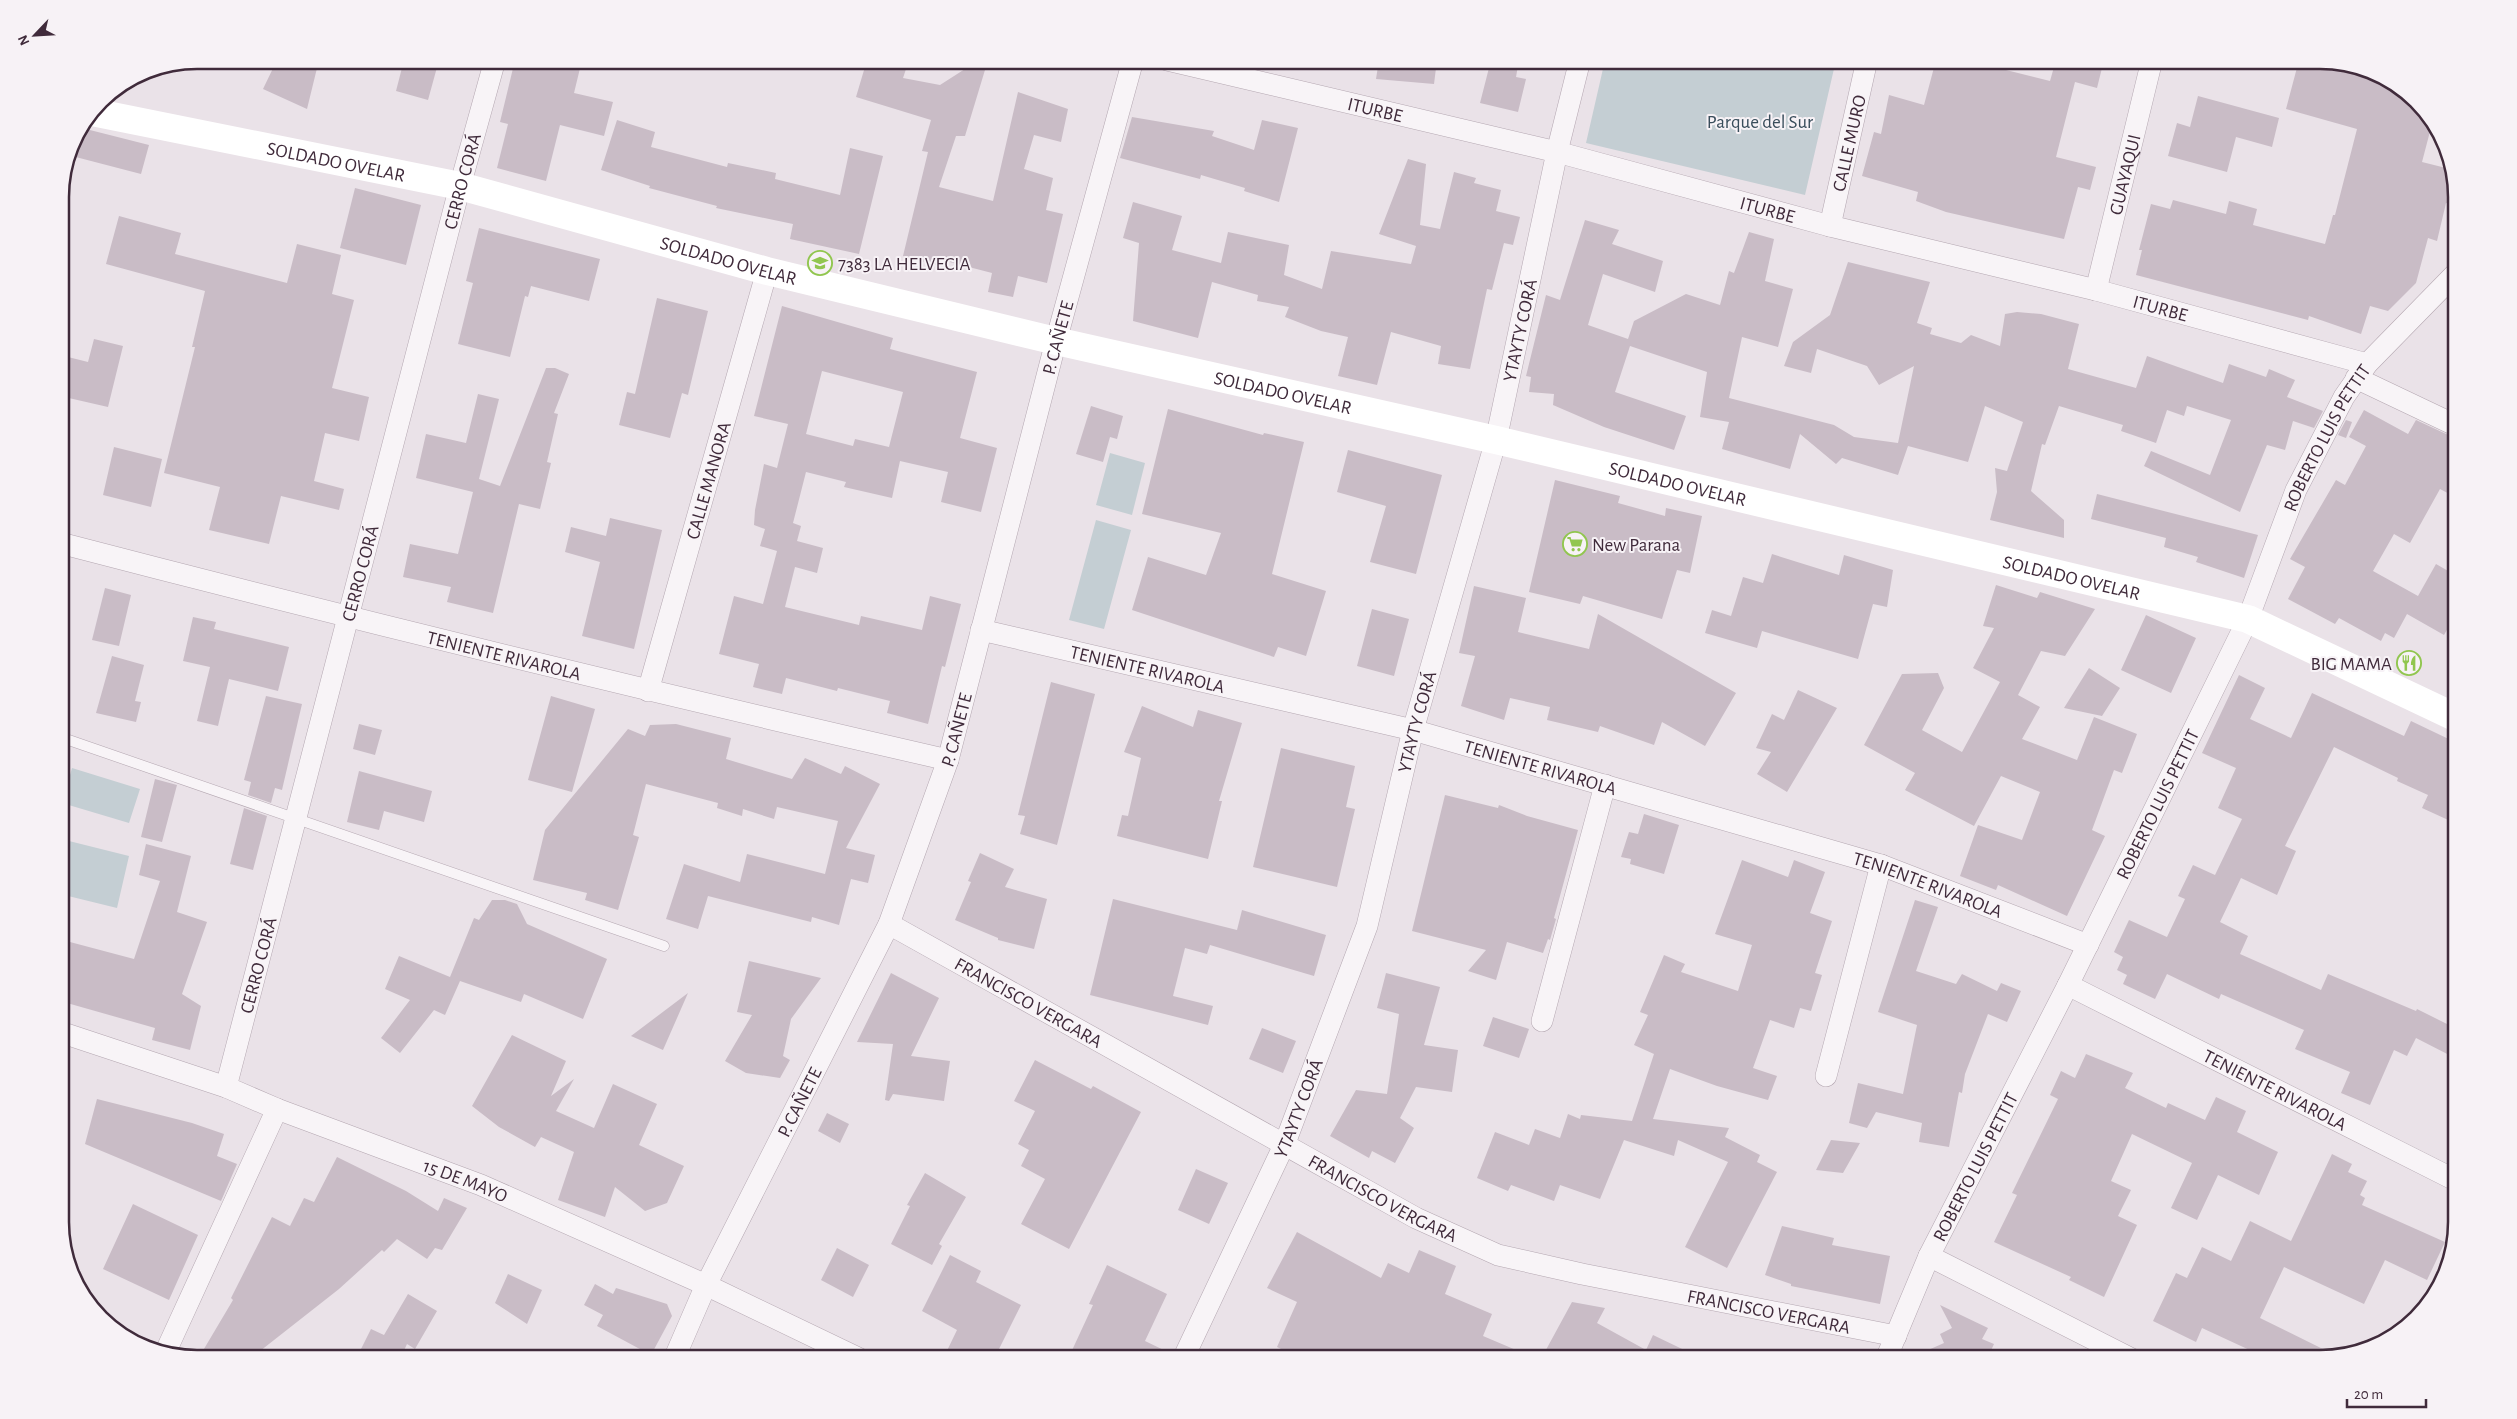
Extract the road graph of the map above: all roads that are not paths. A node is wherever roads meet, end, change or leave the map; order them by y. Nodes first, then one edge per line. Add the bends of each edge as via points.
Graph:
1 (492, 69) edge
2 (1131, 69) edge
3 (1205, 69) edge
4 (1578, 69) edge
5 (1865, 69) edge
6 (2150, 69) edge
7 (100, 114) edge
8 (1557, 152) junction
9 (460, 186) junction
10 (1830, 226) junction
11 (767, 270) junction
12 (2448, 283) edge
13 (2096, 290) junction
14 (1056, 341) junction
15 (2361, 371) junction
16 (2448, 421) edge
17 (1496, 440) junction
18 (69, 545) edge
19 (347, 618) junction
20 (2248, 619) junction
21 (981, 630) junction
22 (648, 692) junction
23 (2448, 714) edge
24 (1413, 730) junction
25 (69, 740) edge
26 (948, 760) junction
27 (1605, 786) junction
28 (295, 818) junction
29 (1881, 865) junction
30 (889, 924) junction
31 (2088, 944) junction
32 (664, 946) dead end
33 (2068, 985) junction
34 (1542, 1021) dead end
35 (69, 1035) edge
36 (1826, 1076) dead end
37 (226, 1087) junction
38 (277, 1110) junction
39 (1285, 1143) junction
40 (2448, 1176) edge
41 (1929, 1256) junction
42 (706, 1285) junction
43 (1896, 1336) junction
44 (168, 1347) edge
45 (678, 1350) edge
46 (841, 1350) edge
47 (1187, 1350) edge
48 (1890, 1350) edge
49 (2114, 1350) edge

1 - 9 street, CERRO CORÁ
2 - 14 street, P. CAÑETE
3 - 8 street, ITURBE
4 - 8 street, YTAYTY CORÁ
5 - 10 street, CALLE MURO
6 - 13 street, GUAYAQUI
7 - 9 main road, SOLDADO OVELAR
8 - 10 street, ITURBE
8 - 17 street, YTAYTY CORÁ
9 - 11 main road, SOLDADO OVELAR
9 - 19 street, CERRO CORÁ
10 - 13 street, ITURBE
11 - 14 main road, SOLDADO OVELAR
11 - 22 street, CALLE MANORA
12 - 15 street, ROBERTO LUIS PETTIT
13 - 15 street, ITURBE
14 - 17 main road, SOLDADO OVELAR
14 - 21 street, P. CAÑETE
15 - 16 street, ITURBE
15 - 20 street, ROBERTO LUIS PETTIT via 2296,490
17 - 20 main road, SOLDADO OVELAR
17 - 24 street, YTAYTY CORÁ
18 - 19 street, TENIENTE RIVAROLA
19 - 22 street, TENIENTE RIVAROLA
19 - 28 street, CERRO CORÁ
20 - 23 main road, SOLDADO OVELAR
20 - 31 street, ROBERTO LUIS PETTIT
21 - 24 street, TENIENTE RIVAROLA
21 - 26 street, P. CAÑETE
22 - 26 street, TENIENTE RIVAROLA
24 - 27 street, TENIENTE RIVAROLA
24 - 39 street, YTAYTY CORÁ via 1367,926
25 - 28 lane
26 - 30 street, P. CAÑETE
27 - 29 street, TENIENTE RIVAROLA
27 - 34 street
28 - 32 lane
28 - 37 street, CERRO CORÁ
29 - 31 street, TENIENTE RIVAROLA
29 - 36 street
30 - 39 street, FRANCISCO VERGARA
30 - 42 street, P. CAÑETE
31 - 33 street, ROBERTO LUIS PETTIT
33 - 40 street, TENIENTE RIVAROLA
33 - 41 street, ROBERTO LUIS PETTIT
35 - 37 street, 15 DE MAYO
37 - 38 street, 15 DE MAYO
38 - 42 street, 15 DE MAYO via 481,1185
38 - 44 street
39 - 43 street, FRANCISCO VERGARA via 1416,1218 1498,1255
39 - 47 street, YTAYTY CORÁ
41 - 43 street, ROBERTO LUIS PETTIT
41 - 49 street
42 - 45 street, P. CAÑETE
42 - 46 street, 15 DE MAYO
43 - 48 street, ROBERTO LUIS PETTIT

